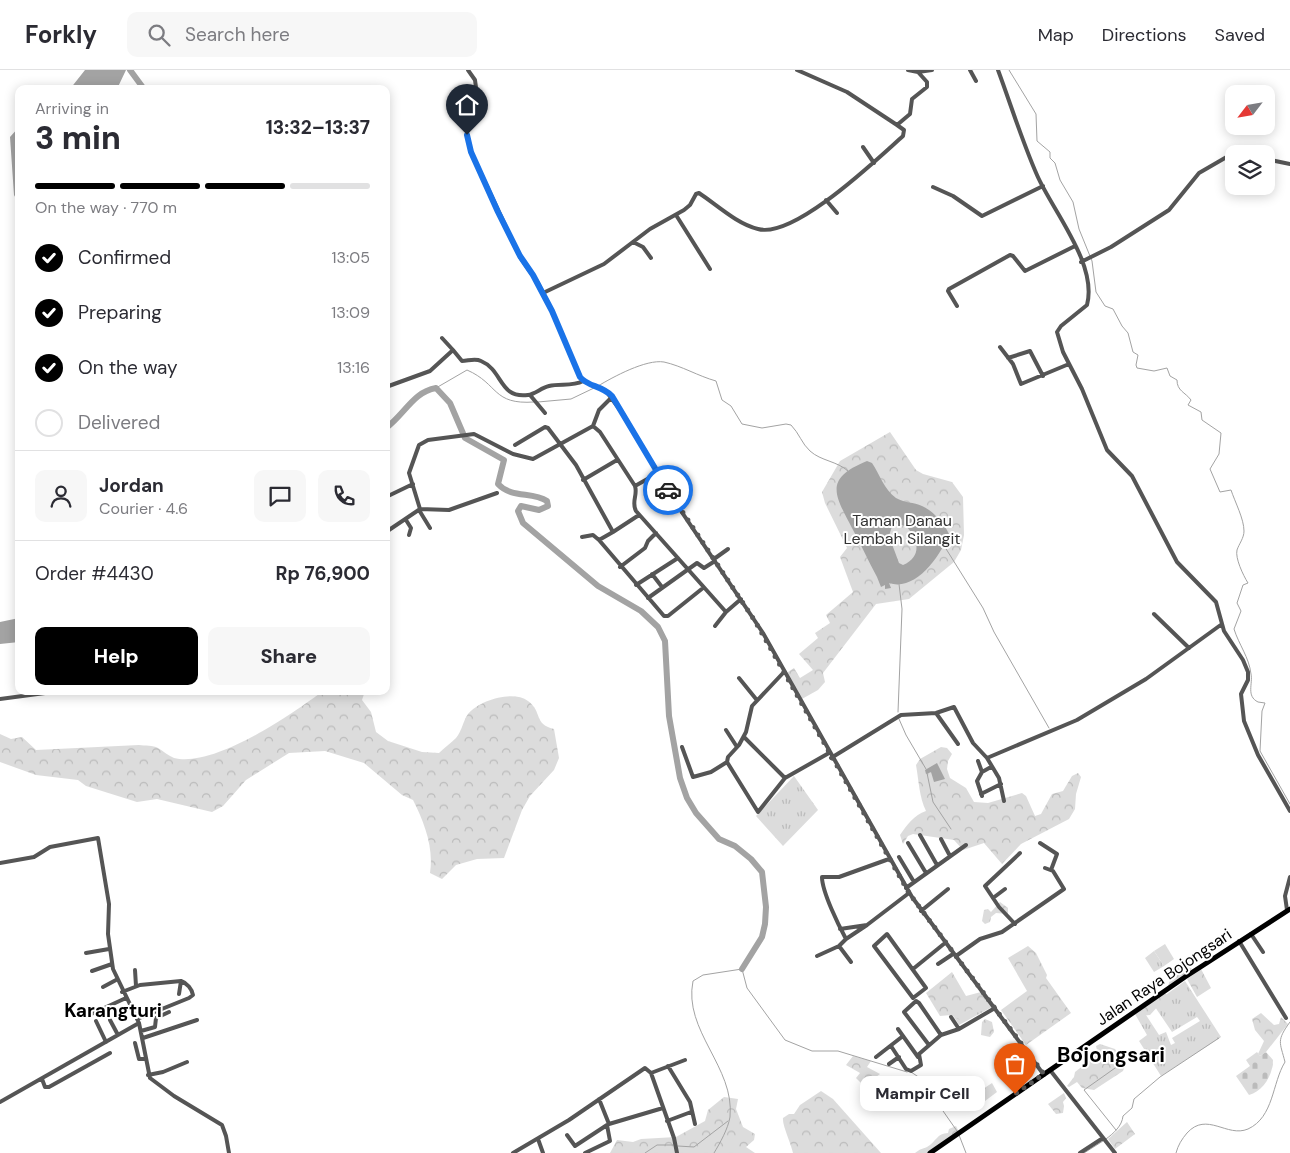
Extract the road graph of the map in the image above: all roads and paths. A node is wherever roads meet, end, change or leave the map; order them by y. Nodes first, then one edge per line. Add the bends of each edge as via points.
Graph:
1 (468, 70) edge
2 (797, 70) edge
3 (908, 70) edge
4 (932, 70) edge
5 (970, 70) edge
6 (998, 70) edge
7 (918, 72) junction
8 (976, 81) dead end
9 (897, 125) junction
10 (863, 147) dead end
11 (1225, 158) edge
12 (1275, 161) edge
13 (874, 163) junction
14 (1290, 164) edge
15 (1043, 186) junction
16 (933, 187) dead end
17 (826, 200) junction
18 (837, 213) dead end
19 (676, 215) junction
20 (633, 242) junction
21 (1075, 246) junction
22 (651, 258) dead end
23 (1082, 262) junction
24 (710, 269) dead end
25 (543, 293) junction
26 (957, 306) dead end
27 (442, 338) dead end
28 (1000, 347) dead end
29 (453, 350) junction
30 (1008, 358) junction
31 (1069, 364) junction
32 (1043, 376) junction
33 (583, 381) junction
34 (390, 386) edge
35 (530, 395) junction
36 (612, 396) junction
37 (545, 413) dead end
38 (593, 426) junction
39 (561, 444) junction
40 (515, 445) dead end
41 (617, 460) junction
42 (658, 473) junction
43 (583, 480) junction
44 (413, 484) junction
45 (635, 486) junction
46 (497, 493) dead end
47 (390, 495) edge
48 (419, 509) junction
49 (640, 515) junction
50 (406, 520) junction
51 (390, 528) edge
52 (430, 528) dead end
53 (613, 532) junction
54 (656, 533) junction
55 (409, 535) dead end
56 (582, 537) dead end
57 (599, 540) junction
58 (728, 549) dead end
59 (678, 558) junction
60 (714, 560) junction
61 (620, 567) junction
62 (688, 569) junction
63 (652, 574) junction
64 (636, 585) junction
65 (662, 587) junction
66 (703, 588) junction
67 (648, 598) junction
68 (741, 600) junction
69 (726, 612) junction
70 (1154, 614) dead end
71 (1222, 624) junction
72 (715, 626) dead end
73 (1189, 648) junction
74 (784, 672) junction
75 (739, 678) dead end
76 (30, 695) edge
77 (0, 699) edge
78 (756, 699) junction
79 (936, 713) junction
80 (726, 730) dead end
81 (744, 736) junction
82 (958, 744) dead end
83 (682, 746) dead end
84 (737, 747) junction
85 (830, 755) junction
86 (987, 758) junction
87 (978, 761) dead end
88 (727, 762) junction
89 (991, 767) junction
90 (982, 772) junction
91 (785, 778) junction
92 (1001, 784) junction
93 (1004, 801) dead end
94 (1290, 811) edge
95 (920, 835) dead end
96 (941, 839) dead end
97 (908, 843) dead end
98 (1040, 843) dead end
99 (966, 845) dead end
100 (1020, 853) dead end
101 (950, 856) junction
102 (899, 857) dead end
103 (888, 859) junction
104 (0, 863) edge
105 (937, 864) junction
106 (1045, 868) dead end
107 (1051, 870) junction
108 (926, 873) junction
109 (1290, 876) edge
110 (914, 882) junction
111 (906, 888) junction
112 (1005, 888) dead end
113 (948, 889) dead end
114 (909, 893) junction
115 (993, 898) junction
116 (1289, 909) edge
117 (921, 911) junction
118 (1015, 924) junction
119 (867, 925) junction
120 (840, 929) junction
121 (1251, 934) junction
122 (846, 939) junction
123 (1239, 941) junction
124 (945, 943) junction
125 (839, 946) junction
126 (109, 949) junction
127 (86, 952) dead end
128 (1263, 952) dead end
129 (955, 955) junction
130 (817, 956) dead end
131 (851, 962) dead end
132 (112, 964) junction
133 (938, 964) dead end
134 (913, 969) junction
135 (135, 970) dead end
136 (92, 971) dead end
137 (116, 980) junction
138 (181, 981) junction
139 (136, 986) junction
140 (103, 987) dead end
141 (122, 992) junction
142 (179, 994) dead end
143 (126, 998) junction
144 (995, 1008) junction
145 (170, 1012) dead end
146 (89, 1015) dead end
147 (951, 1017) dead end
148 (1286, 1018) dead end
149 (110, 1020) dead end
150 (197, 1020) dead end
151 (96, 1021) dead end
152 (138, 1021) junction
153 (898, 1029) dead end
154 (959, 1029) junction
155 (141, 1031) junction
156 (118, 1035) junction
157 (941, 1035) junction
158 (903, 1036) junction
159 (143, 1038) junction
160 (106, 1042) junction
161 (135, 1042) dead end
162 (929, 1045) junction
163 (891, 1046) junction
164 (110, 1053) dead end
165 (876, 1056) dead end
166 (898, 1057) junction
167 (145, 1059) junction
168 (685, 1060) dead end
169 (921, 1060) junction
170 (187, 1062) dead end
171 (889, 1064) dead end
172 (668, 1066) junction
173 (1050, 1070) junction
174 (651, 1073) junction
175 (1044, 1074) junction
176 (148, 1075) junction
177 (42, 1079) junction
178 (599, 1099) junction
179 (0, 1102) edge
180 (663, 1108) junction
181 (691, 1112) junction
182 (667, 1120) junction
183 (695, 1124) dead end
184 (608, 1125) junction
185 (567, 1135) dead end
186 (538, 1138) junction
187 (1104, 1139) junction
188 (229, 1153) edge
189 (513, 1153) edge
190 (543, 1153) edge
191 (585, 1153) edge
192 (677, 1153) edge
193 (930, 1153) edge
194 (1080, 1153) edge
195 (1115, 1153) edge

1 - 25 street via 475,80 476,95 467,133 468,144 520,256
2 - 9 street via 847,92
3 - 7 street
4 - 7 street
5 - 8 street
6 - 15 street
7 - 9 street via 927,82 927,87 912,99 910,114
9 - 13 street via 905,134
10 - 13 street
11 - 23 street via 1199,173 1169,210
12 - 14 street
13 - 17 street
15 - 16 street via 982,216
15 - 21 street
17 - 18 street
17 - 19 street via 801,218 774,230 758,230 743,223 699,194 694,195 690,205
19 - 20 street
19 - 24 street
20 - 22 street via 643,247
20 - 25 street via 597,268
21 - 23 street
21 - 26 street via 1025,271 1010,255 949,288 948,292
23 - 31 street via 1087,279 1088,305 1057,332
25 - 33 street
27 - 29 street
28 - 30 street
29 - 34 street via 430,371
29 - 35 street via 462,361 483,362 500,376 510,394
30 - 32 street via 1030,351
30 - 32 street via 1021,384
31 - 32 street
31 - 71 street via 1107,450 1132,476 1174,558 1216,602
33 - 35 street via 549,386
33 - 36 street via 602,388
35 - 37 street
36 - 38 street via 599,410
36 - 42 street
38 - 39 street
38 - 41 street
39 - 40 street via 546,427
39 - 43 street
39 - 44 street via 531,459 496,447 474,434 428,440 419,445 410,471
41 - 43 street
41 - 45 street
42 - 45 street
42 - 60 street
43 - 53 street
44 - 47 street
44 - 48 street
45 - 49 street via 633,504
46 - 48 street via 457,508
48 - 50 street
48 - 52 street
49 - 53 street
49 - 54 street
50 - 51 street
50 - 55 street via 412,528
53 - 57 street
54 - 59 street
54 - 61 street via 646,548
56 - 57 street via 593,535
57 - 61 street
58 - 60 street
59 - 62 street
59 - 63 street
60 - 62 street via 704,568 697,563
60 - 68 street
61 - 64 street
62 - 65 street
62 - 66 street
63 - 64 street
63 - 65 street
64 - 67 street
65 - 67 street
66 - 67 street via 666,616
66 - 69 street
68 - 69 street
68 - 74 street
69 - 72 street
70 - 73 street
71 - 73 street
71 - 94 street via 1246,666 1248,680 1241,686 1247,728 1271,782
73 - 86 street via 1146,679 1077,720
74 - 78 street
74 - 85 street
75 - 78 street
76 - 77 street
78 - 81 street
79 - 82 street
79 - 85 street via 901,715
79 - 86 street via 954,707 976,747
80 - 84 street
81 - 84 street
81 - 91 street
83 - 88 street via 693,778
84 - 88 street
85 - 91 street
85 - 103 street
86 - 89 street
87 - 90 street
88 - 91 street via 758,812
89 - 90 street
89 - 92 street
90 - 92 street via 976,780 981,795
92 - 93 street
95 - 105 street
96 - 101 street
97 - 108 street
98 - 107 street via 1057,854
99 - 101 street
100 - 115 street via 985,886
101 - 105 street
102 - 110 street
103 - 111 street
103 - 120 street via 839,877 822,877 822,886
104 - 126 street via 34,857 50,847 98,838 109,904
105 - 108 street
106 - 107 street
107 - 118 street via 1064,889
108 - 110 street
109 - 116 street via 1286,896
110 - 111 street
111 - 114 street
112 - 115 street
113 - 117 street
114 - 117 street
114 - 119 street
115 - 118 street
116 - 121 main road, Jalan Raya Bojongsari
117 - 124 street
118 - 129 street via 980,939
119 - 120 street
119 - 122 street
120 - 122 street
121 - 123 main road, Jalan Raya Bojongsari
121 - 128 street
122 - 125 street
123 - 148 street
123 - 173 main road, Jalan Raya Bojongsari
124 - 129 street
124 - 134 street
125 - 130 street
125 - 131 street
126 - 127 street
126 - 132 street
129 - 133 street
129 - 144 street
132 - 136 street
132 - 137 street
134 - 134 street via 887,934 874,946 913,998 926,988
135 - 139 street
137 - 140 street
137 - 141 street
138 - 139 street
138 - 142 street
138 - 152 street via 188,986 192,996
139 - 141 street
141 - 143 street
143 - 146 street
143 - 152 street
144 - 154 street
144 - 175 street
145 - 155 street via 156,1018 155,1027
147 - 154 street
149 - 156 street
150 - 159 street
151 - 160 street
152 - 155 street
152 - 156 street
153 - 158 street
154 - 157 street
155 - 159 street
156 - 160 street
157 - 162 street
157 - 162 street via 919,1003 912,1003 904,1012
158 - 163 street
158 - 169 street
159 - 167 street
160 - 177 street
161 - 167 street via 139,1059
162 - 169 street via 919,1054
163 - 165 street
163 - 166 street
164 - 177 street via 49,1087 44,1086
166 - 169 street via 906,1070 912,1071 920,1066
166 - 171 street
167 - 176 street
168 - 172 street
170 - 176 street
172 - 174 street
172 - 181 street via 690,1102
173 - 175 main road, Jalan Raya Bojongsari
173 - 187 street
174 - 178 street via 644,1068
174 - 180 street
175 - 193 main road, Jalan Raya Bojongsari
176 - 188 street via 174,1096 222,1124
177 - 179 street
178 - 184 street
178 - 186 street
180 - 182 street
180 - 184 street
181 - 182 street
181 - 183 street
182 - 192 street
184 - 185 street via 574,1146
184 - 191 street via 610,1141
186 - 189 street
186 - 190 street
187 - 194 street
187 - 195 street

